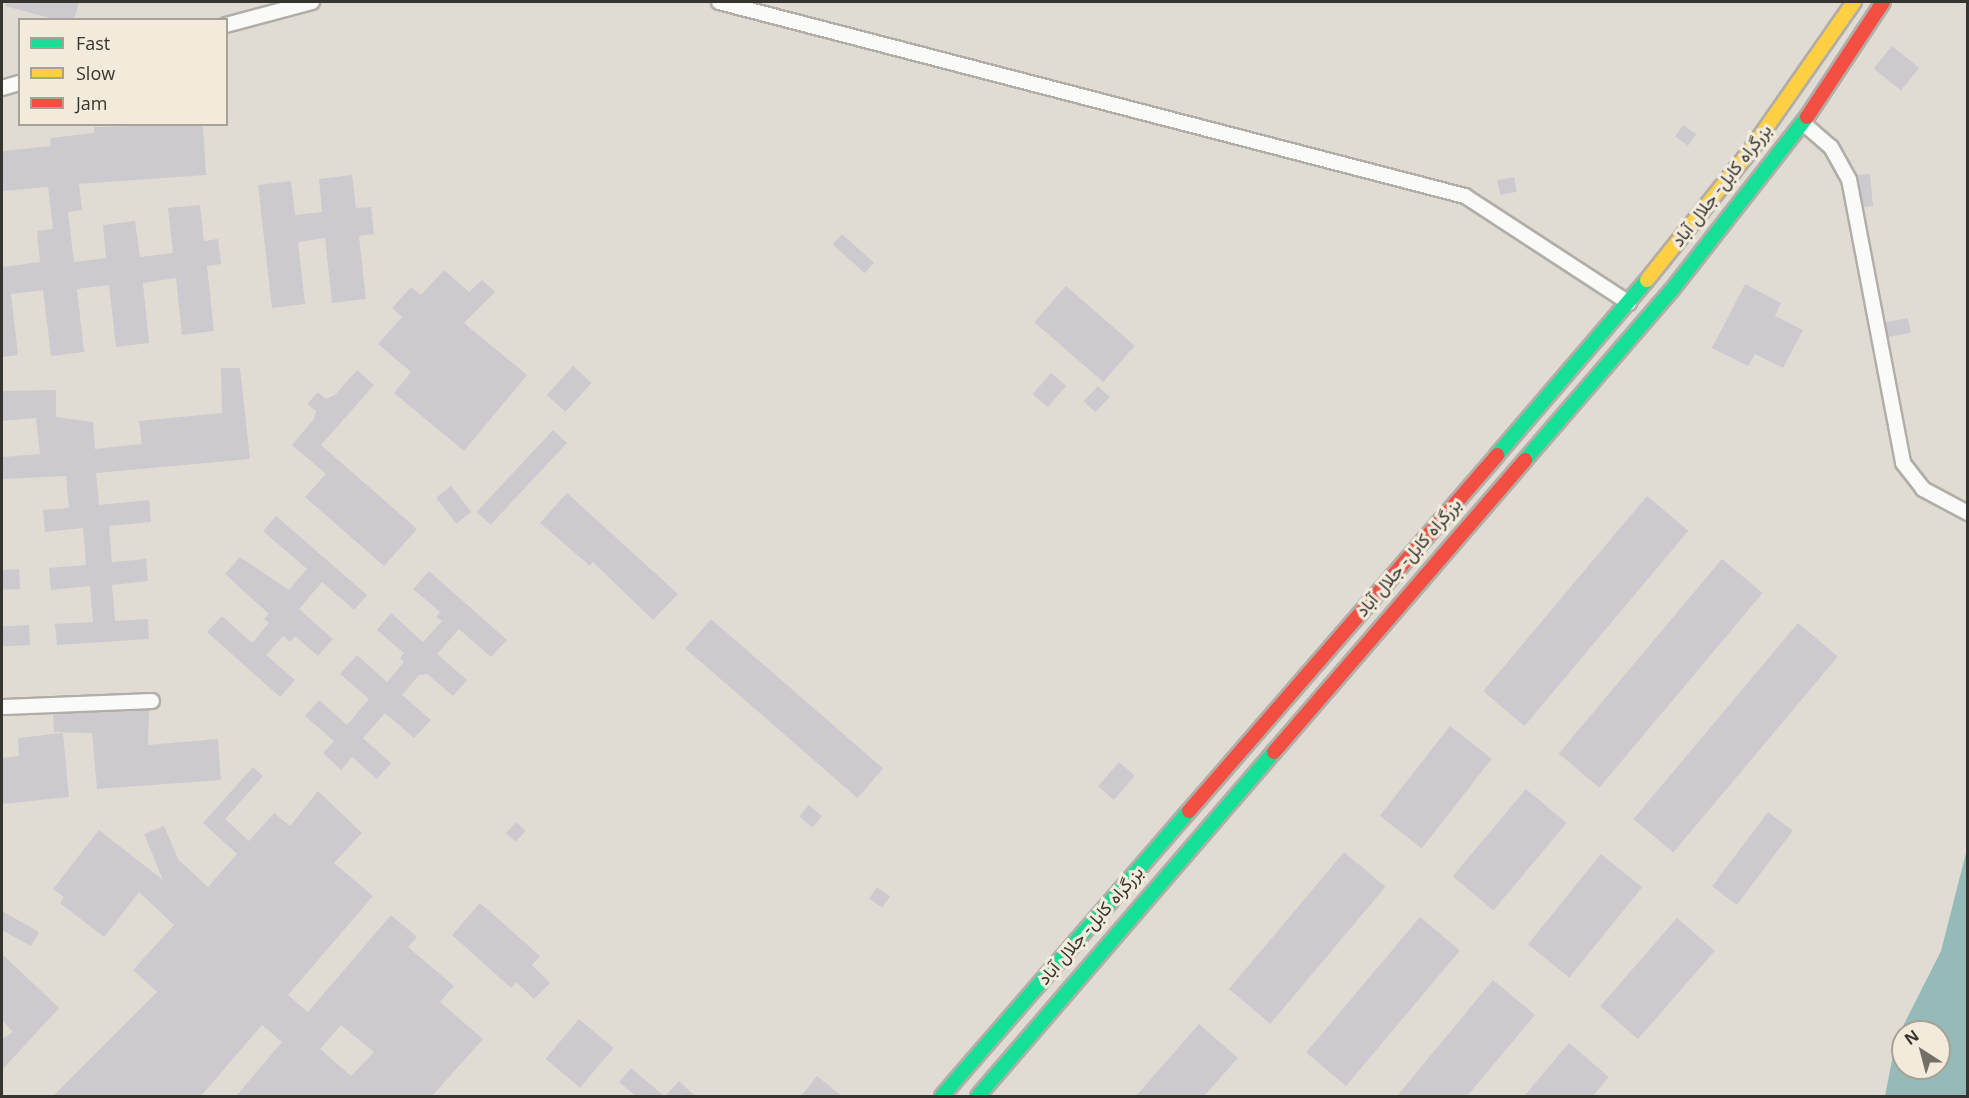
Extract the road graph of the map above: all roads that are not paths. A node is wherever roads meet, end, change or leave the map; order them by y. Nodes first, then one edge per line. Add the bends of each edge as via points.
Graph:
1 (312, 2) edge
2 (718, 2) edge
3 (1854, 2) edge
4 (1883, 2) edge
5 (228, 24) edge
6 (18, 84) edge
7 (2, 88) edge
8 (1803, 123) junction
9 (1750, 151) junction
10 (1770, 167) junction
11 (1651, 275) junction
12 (1671, 291) junction
13 (1629, 303) junction
14 (1583, 355) junction
15 (1602, 371) junction
16 (1968, 513) edge
17 (152, 701) dead end
18 (2, 707) edge
19 (946, 1092) edge
20 (963, 1096) edge
21 (978, 1096) edge

1 - 5 street
2 - 13 street via 1465,196
3 - 9 highway, بزرگراه کابل- جلال آباد
4 - 8 highway, بزرگراه کابل- جلال آباد
6 - 7 street
8 - 10 highway, بزرگراه کابل- جلال آباد
8 - 16 street via 1831,147 1849,179 1903,463 1923,489
9 - 10 highway
9 - 11 highway, بزرگراه کابل- جلال آباد
10 - 12 highway, بزرگراه کابل- جلال آباد
11 - 12 highway
11 - 13 highway, بزرگراه کابل- جلال آباد
12 - 15 highway, بزرگراه کابل- جلال آباد
13 - 14 highway, بزرگراه کابل- جلال آباد
14 - 15 highway
14 - 19 highway, بزرگراه کابل- جلال آباد
15 - 21 highway, بزرگراه کابل- جلال آباد
17 - 18 street
19 - 20 highway

